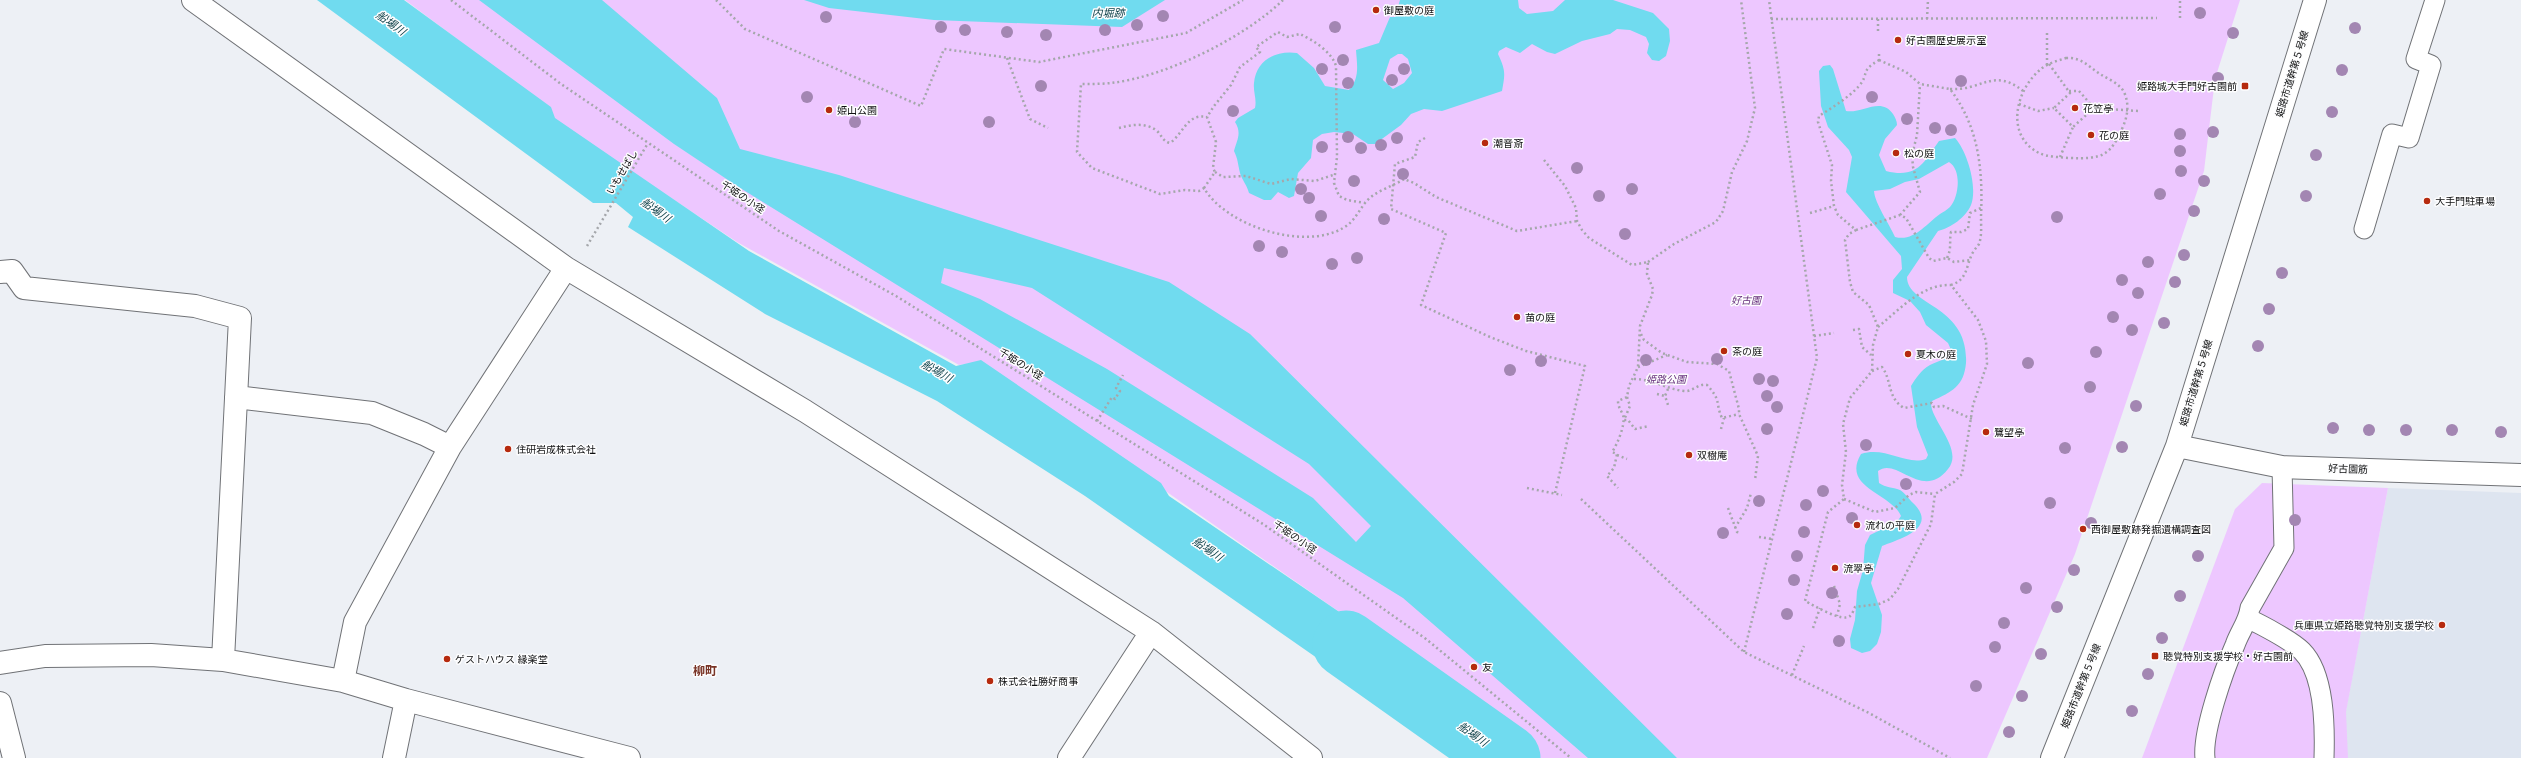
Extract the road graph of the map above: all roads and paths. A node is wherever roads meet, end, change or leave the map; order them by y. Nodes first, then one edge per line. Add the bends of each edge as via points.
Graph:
1 (193, 0) edge
2 (451, 0) edge
3 (716, 0) edge
4 (1243, 0) edge
5 (1283, 0) edge
6 (1741, 0) edge
7 (1769, 0) edge
8 (1928, 0) edge
9 (2180, 0) edge
10 (2315, 0) edge
11 (2435, 0) edge
12 (1928, 18) junction
13 (2157, 18) dead end
14 (2180, 18) dead end
15 (1771, 19) junction
16 (1878, 19) junction
17 (1878, 31) dead end
18 (2047, 31) dead end
19 (1879, 54) dead end
20 (1007, 58) junction
21 (1879, 60) junction
22 (2048, 65) junction
23 (1920, 84) junction
24 (1950, 89) junction
25 (2023, 91) junction
26 (2069, 91) junction
27 (2019, 104) junction
28 (2054, 108) junction
29 (2094, 108) junction
30 (2128, 110) junction
31 (2138, 111) dead end
32 (1207, 117) junction
33 (2073, 127) junction
34 (1048, 128) dead end
35 (1119, 128) dead end
36 (1425, 138) dead end
37 (648, 143) junction
38 (2060, 157) junction
39 (1544, 160) dead end
40 (1215, 172) junction
41 (1333, 175) junction
42 (1392, 187) junction
43 (1204, 188) junction
44 (1365, 203) junction
45 (1834, 206) junction
46 (1981, 208) junction
47 (1810, 213) dead end
48 (1900, 215) junction
49 (1577, 221) junction
50 (2364, 229) dead end
51 (1856, 230) junction
52 (1947, 258) junction
53 (1971, 260) junction
54 (1648, 262) junction
55 (569, 270) junction
56 (0, 272) edge
57 (1951, 285) junction
58 (1878, 327) junction
59 (1853, 330) dead end
60 (1834, 333) dead end
61 (1641, 334) junction
62 (1814, 336) junction
63 (1668, 355) junction
64 (1872, 355) junction
65 (1638, 367) junction
66 (1872, 371) junction
67 (1123, 375) dead end
68 (1634, 380) junction
69 (1668, 389) junction
70 (1657, 394) dead end
71 (1665, 396) junction
72 (236, 397) junction
73 (1627, 397) junction
74 (1668, 405) dead end
75 (1739, 414) junction
76 (1724, 418) junction
77 (1972, 419) junction
78 (1624, 420) junction
79 (1097, 421) junction
80 (1649, 426) dead end
81 (1722, 429) dead end
82 (2177, 446) junction
83 (450, 448) junction
84 (1617, 454) junction
85 (1627, 459) dead end
86 (2282, 467) junction
87 (2521, 475) edge
88 (1755, 480) dead end
89 (1527, 488) dead end
90 (1618, 488) dead end
91 (1555, 493) junction
92 (1751, 493) dead end
93 (1562, 494) dead end
94 (1935, 494) junction
95 (1581, 499) dead end
96 (1844, 499) junction
97 (1728, 508) dead end
98 (1735, 528) junction
99 (1741, 533) dead end
100 (1759, 536) dead end
101 (1772, 539) junction
102 (1834, 586) dead end
103 (1820, 608) junction
104 (1837, 616) junction
105 (2249, 619) junction
106 (1812, 628) dead end
107 (1151, 632) junction
108 (1804, 646) dead end
109 (1744, 652) junction
110 (223, 660) junction
111 (0, 663) edge
112 (1792, 675) junction
113 (343, 681) junction
114 (406, 700) junction
115 (0, 703) edge
116 (14, 758) edge
117 (394, 758) edge
118 (629, 758) edge
119 (1069, 758) edge
120 (1311, 758) edge
121 (1570, 758) edge
122 (1950, 758) edge
123 (2052, 758) edge
124 (2205, 758) edge
125 (2324, 758) edge

1 - 55 street
2 - 37 path, 千姫の小径 via 561,84
3 - 20 path via 745,28 921,106 944,49
4 - 20 path via 1186,33 1039,62
5 - 43 path via 1243,31 1194,58 1127,80 1080,84 1076,152 1092,168 1160,194 1185,190 1199,191
6 - 54 path via 1756,108 1747,140 1732,172 1723,211 1716,222 1674,244
7 - 15 path
8 - 12 path
9 - 14 path
10 - 82 street, 姫路市道幹第５号線
11 - 50 lane via 2416,59 2431,65 2409,138 2392,134
12 - 13 path
12 - 16 path
15 - 16 path
15 - 62 path
16 - 17 path
18 - 22 path
19 - 21 path
20 - 34 path via 1030,119
21 - 23 path via 1906,72
21 - 45 path via 1866,68 1859,85 1819,116 1819,129 1832,165
22 - 25 path via 2041,69
22 - 26 path
22 - 30 path via 2066,58 2079,59 2118,85 2124,92
23 - 24 path
23 - 48 path via 1917,135 1912,155 1920,192
24 - 25 path via 1965,90 1997,79 2011,82
24 - 46 path via 1960,101 1981,162
25 - 27 path
26 - 28 path via 2070,93
26 - 29 path via 2079,91
27 - 28 path via 2038,111
27 - 38 path via 2018,130 2022,139 2031,149 2041,154
28 - 33 path
29 - 30 path
29 - 33 path
30 - 31 path
30 - 38 path via 2118,139 2103,156 2089,159
32 - 35 path via 1200,115 1189,120 1170,143 1165,142 1156,130 1138,124
32 - 40 path via 1216,142 1212,168
32 - 41 path via 1231,85 1240,67 1260,52 1256,47 1278,32 1287,37 1300,34 1319,45 1335,61 1337,157
33 - 38 path
36 - 42 path via 1418,142 1415,157 1395,164
37 - 55 path, いもせばし via 610,208
37 - 79 path, 千姫の小径 via 779,231 896,296
39 - 49 path via 1565,186 1576,208
40 - 41 path via 1223,178 1246,176 1271,184 1291,179 1315,181
40 - 43 path
41 - 44 path via 1339,196
42 - 44 path via 1380,191
42 - 49 path via 1404,179 1436,197 1517,231
42 - 91 path via 1391,209 1446,233 1421,305 1526,351 1585,366
43 - 44 path via 1210,198 1224,210 1248,223 1285,235 1306,238 1325,236 1342,229 1350,224
45 - 47 path
45 - 51 path via 1838,215
46 - 52 path via 1970,213 1968,229 1951,232 1951,249
46 - 53 path via 1980,239
48 - 51 path
48 - 52 path via 1904,216 1929,258 1933,261
49 - 54 path via 1589,238 1632,265
51 - 58 path via 1845,240 1850,282 1853,292 1868,305
52 - 53 path via 1954,262
53 - 57 path via 1967,273 1958,283
54 - 61 path via 1647,274 1653,289 1640,326
55 - 83 street
55 - 107 street via 805,411
56 - 72 street via 12,271 24,288 195,306 240,318
57 - 58 path via 1934,286 1924,291
57 - 77 path via 1978,320 1986,341 1987,364
58 - 64 path
59 - 64 path via 1859,329 1862,347
60 - 62 path
61 - 63 path via 1644,340
61 - 65 path
62 - 101 path via 1817,358
63 - 65 path
63 - 75 path via 1687,362 1716,364 1729,371
64 - 66 path
65 - 68 path
66 - 77 path via 1882,367 1887,373 1893,398 1904,408 1932,403 1934,407 1943,406
66 - 96 path via 1850,398 1843,424 1846,452 1842,485
67 - 79 path via 1116,388 1120,391 1115,399 1112,397
68 - 69 path via 1651,380
68 - 73 path via 1629,386
69 - 71 path
69 - 76 path via 1687,392 1707,385 1718,399 1718,412
70 - 71 path
71 - 74 path
72 - 83 street via 372,412
72 - 110 street
73 - 78 path via 1630,406
73 - 78 path via 1618,401
75 - 76 path
75 - 88 path via 1758,456
76 - 81 path
77 - 94 path via 1962,474
78 - 80 path via 1628,420 1635,429
78 - 84 path via 1612,452
79 - 121 path, 千姫の小径 via 1263,524 1426,639
82 - 86 street, 好古園筋
82 - 123 street, 姫路市道幹第５号線
83 - 113 street via 355,622
84 - 85 path
84 - 90 path via 1614,468 1607,476
86 - 87 street, 好古園筋
86 - 105 lane via 2284,548 2250,608
89 - 91 path
91 - 93 path
92 - 98 path via 1747,508
94 - 96 path via 1916,492 1895,508 1875,512
94 - 104 path via 1931,524 1898,589 1890,598 1879,604 1855,607 1846,618
95 - 109 path
96 - 103 path via 1828,512 1805,601
97 - 98 path
98 - 99 path
100 - 101 path
101 - 109 path
102 - 104 path via 1840,604
103 - 104 path
103 - 106 path
105 - 124 lane via 2235,644 2205,733
105 - 125 lane via 2302,651 2314,670 2322,709
107 - 119 street
107 - 120 street
108 - 112 path
109 - 112 path
110 - 111 street via 151,656 53,656
110 - 113 street
112 - 122 path via 1869,713
113 - 114 street
114 - 117 street
114 - 118 street
115 - 116 street

